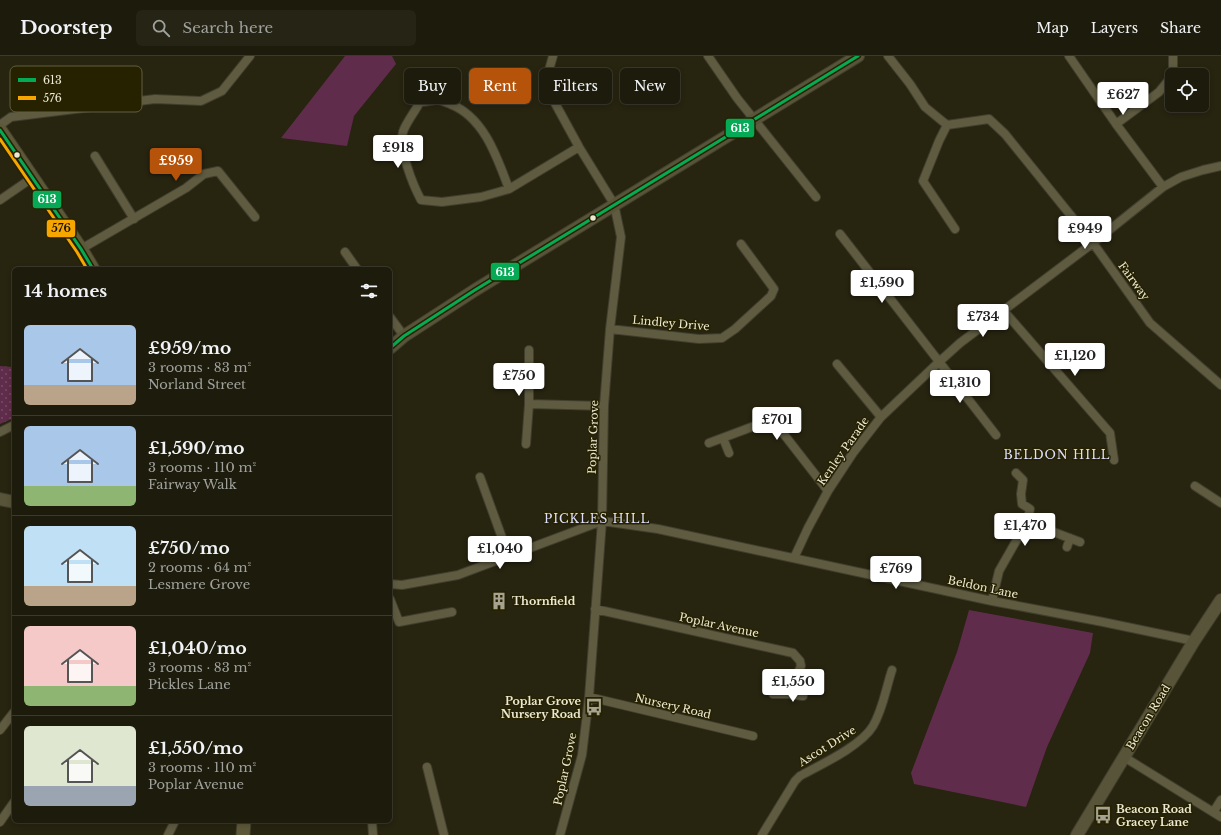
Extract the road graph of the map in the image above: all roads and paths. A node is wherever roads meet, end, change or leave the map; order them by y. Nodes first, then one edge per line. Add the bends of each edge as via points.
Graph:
1 (250, 56) edge
2 (553, 56) edge
3 (708, 56) edge
4 (858, 56) edge
5 (888, 56) edge
6 (1069, 56) edge
7 (1173, 56) edge
8 (1172, 68) edge
9 (1165, 85) edge
10 (142, 101) edge
11 (45, 112) edge
12 (755, 120) junction
13 (1116, 124) junction
14 (0, 125) edge
15 (947, 125) junction
16 (0, 130) edge
17 (579, 147) junction
18 (95, 156) dead end
19 (1221, 166) edge
20 (32, 178) junction
21 (1163, 187) junction
22 (509, 189) junction
23 (816, 197) dead end
24 (0, 200) edge
25 (614, 204) junction
26 (255, 217) dead end
27 (134, 219) junction
28 (955, 229) dead end
29 (840, 234) dead end
30 (1093, 243) junction
31 (741, 244) dead end
32 (81, 250) junction
33 (345, 252) dead end
34 (92, 267) edge
35 (356, 267) edge
36 (1004, 310) junction
37 (392, 320) edge
38 (610, 329) junction
39 (404, 336) junction
40 (392, 346) edge
41 (528, 350) dead end
42 (939, 362) junction
43 (837, 364) dead end
44 (1220, 383) edge
45 (529, 404) junction
46 (604, 406) junction
47 (881, 417) junction
48 (12, 426) edge
49 (0, 432) edge
50 (996, 435) dead end
51 (723, 438) junction
52 (710, 443) dead end
53 (526, 444) dead end
54 (729, 453) dead end
55 (1114, 460) dead end
56 (1016, 473) dead end
57 (480, 477) dead end
58 (1195, 486) dead end
59 (828, 491) junction
60 (0, 499) edge
61 (12, 502) edge
62 (1221, 502) edge
63 (602, 521) junction
64 (1027, 522) junction
65 (1070, 538) junction
66 (1080, 542) dead end
67 (1067, 547) dead end
68 (509, 557) junction
69 (794, 558) junction
70 (392, 584) edge
71 (1221, 600) edge
72 (992, 601) junction
73 (392, 604) edge
74 (595, 609) junction
75 (452, 612) dead end
76 (1194, 641) junction
77 (892, 670) dead end
78 (773, 694) dead end
79 (789, 694) junction
80 (803, 696) dead end
81 (589, 697) junction
82 (12, 715) edge
83 (0, 730) edge
84 (753, 736) dead end
85 (1124, 757) junction
86 (427, 767) dead end
87 (1221, 800) edge
88 (12, 805) edge
89 (1214, 811) junction
90 (1221, 816) edge
91 (0, 822) edge
92 (174, 823) edge
93 (244, 823) edge
94 (372, 823) edge
95 (168, 835) edge
96 (243, 835) edge
97 (373, 835) edge
98 (444, 835) edge
99 (560, 835) edge
100 (762, 835) edge
101 (1077, 835) edge

1 - 10 street via 222,91 201,101
2 - 17 street, Poplar Grove via 548,77 550,94
3 - 12 street
4 - 12 street
5 - 15 street via 925,107
6 - 13 street
7 - 8 street
9 - 13 street
11 - 14 street via 11,116
12 - 23 street
12 - 25 street
13 - 21 street
15 - 28 street via 923,181
15 - 30 street, Fairway via 989,119 1005,134
16 - 20 main road
17 - 22 street
17 - 25 street, Poplar Grove
18 - 27 street
19 - 21 street, Kenley Parade via 1181,177
20 - 24 street
20 - 32 main road
21 - 30 street, Kenley Parade
22 - 22 street via 488,141 474,120 460,108 439,100 420,102 403,132 403,146 412,183 420,200 442,202 481,197
25 - 38 street, Poplar Grove via 621,237
25 - 39 street
26 - 27 street via 218,171 204,174 186,188
27 - 32 street
29 - 42 street
30 - 36 street, Kenley Parade
30 - 44 street, Fairway via 1150,323
31 - 38 street, Lindley Drive via 774,289 771,296 722,338 699,339
32 - 34 main road
33 - 35 street
36 - 42 street, Kenley Parade
36 - 55 street via 1110,433
37 - 39 street
38 - 46 street, Poplar Grove
39 - 40 street
41 - 45 street
42 - 47 street, Kenley Parade
42 - 50 street
43 - 47 street
45 - 46 street
45 - 53 street
46 - 63 street, Poplar Grove
47 - 59 street, Kenley Parade
48 - 49 street
51 - 52 street
51 - 54 street
51 - 59 street via 765,422 779,428
56 - 64 street via 1023,480 1022,504 1030,509
57 - 68 street
58 - 62 street
59 - 69 street, Kenley Parade
60 - 61 street
63 - 68 street
63 - 69 street, Beldon Lane via 658,529
63 - 74 street, Poplar Grove
64 - 65 street
64 - 72 street via 999,571
65 - 66 street
65 - 67 street
68 - 70 street via 458,575 402,585
69 - 72 street, Beldon Lane
71 - 76 street, Beacon Road
72 - 76 street, Beldon Lane
73 - 75 street via 399,622
74 - 79 street, Poplar Avenue via 793,653 802,666
74 - 81 street, Poplar Grove
76 - 85 street, Beacon Road
77 - 100 street, Ascot Drive via 878,716 868,733 856,743 800,776
78 - 79 street
79 - 80 street
81 - 84 street, Nursery Road
81 - 99 street, Poplar Grove via 582,755
82 - 83 street
85 - 89 street
85 - 101 street, Beacon Road
86 - 98 street
87 - 89 street
88 - 91 street
89 - 90 street
92 - 95 street
93 - 96 main road
94 - 97 street

